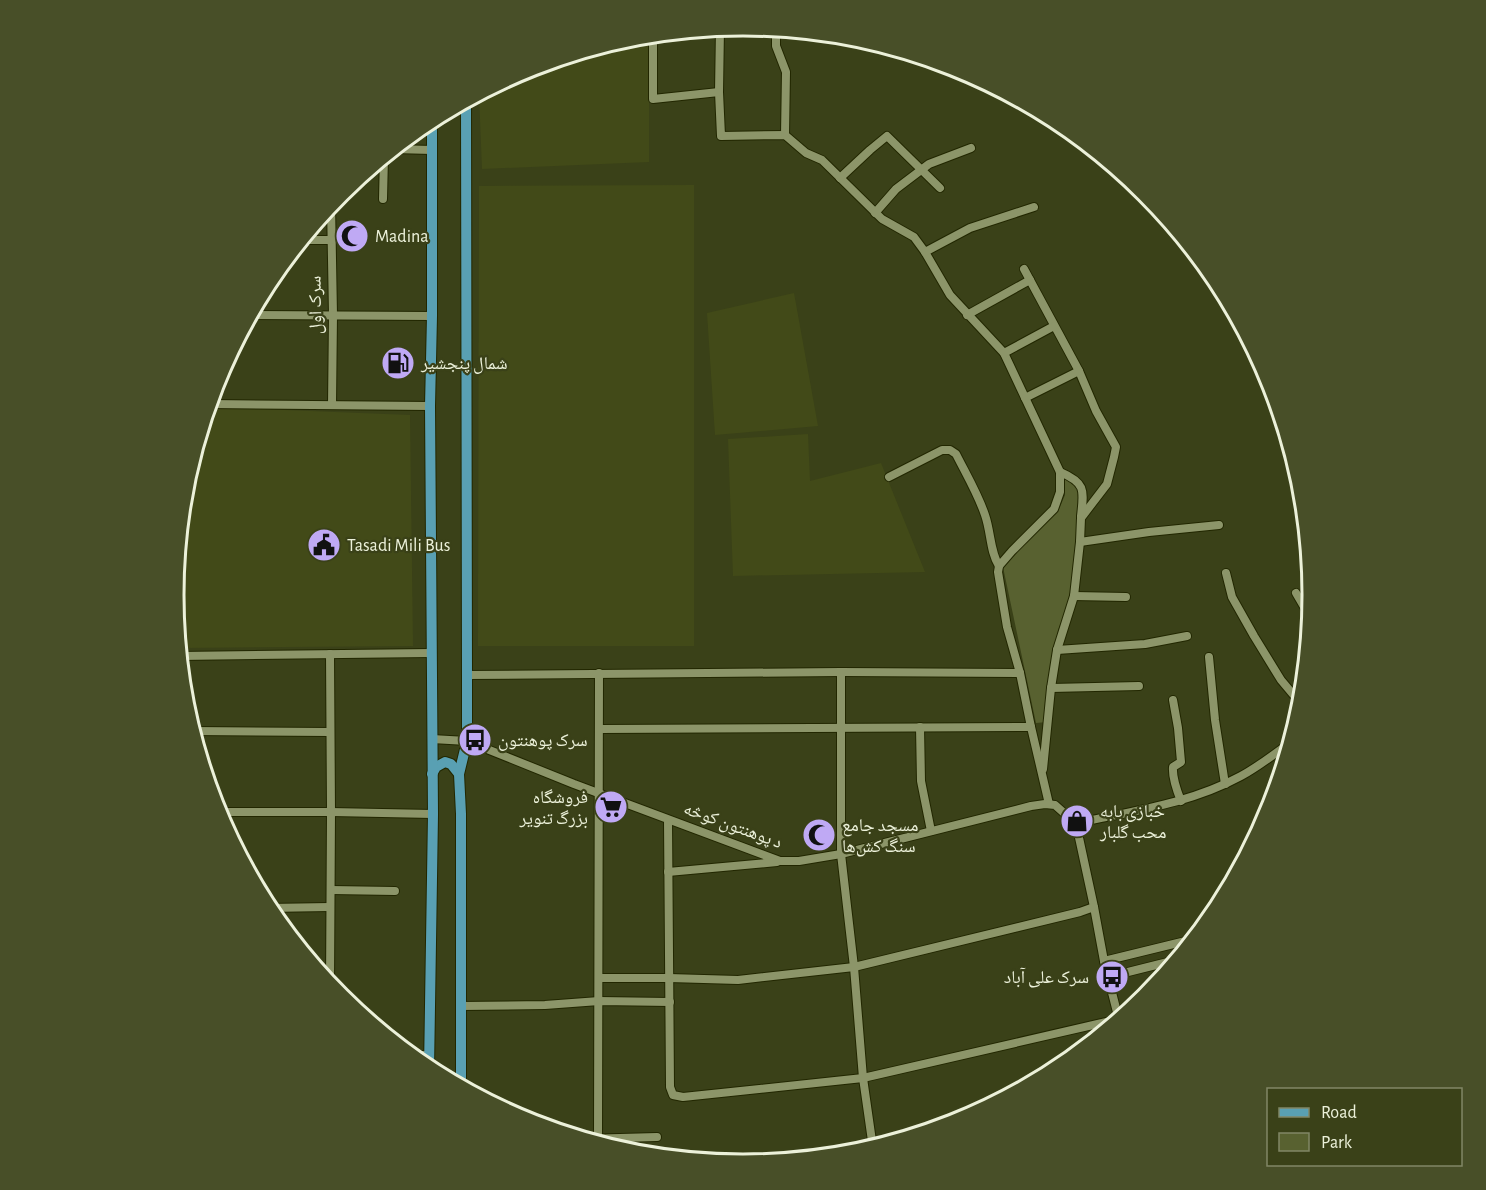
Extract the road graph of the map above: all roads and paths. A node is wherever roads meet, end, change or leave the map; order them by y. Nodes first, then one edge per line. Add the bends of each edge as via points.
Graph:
1 (720, 37) edge
2 (776, 37) edge
3 (653, 44) edge
4 (719, 92) junction
5 (466, 110) edge
6 (432, 130) edge
7 (784, 135) junction
8 (971, 148) dead end
9 (406, 149) edge
10 (432, 150) junction
11 (384, 167) edge
12 (920, 170) junction
13 (840, 178) junction
14 (940, 188) dead end
15 (383, 199) dead end
16 (1034, 207) dead end
17 (875, 213) junction
18 (331, 218) edge
19 (312, 240) edge
20 (330, 240) junction
21 (925, 252) junction
22 (1024, 269) dead end
23 (1030, 280) junction
24 (259, 315) edge
25 (333, 315) junction
26 (967, 315) junction
27 (432, 316) junction
28 (1054, 326) junction
29 (1004, 353) junction
30 (1079, 371) junction
31 (1025, 398) junction
32 (218, 404) edge
33 (332, 405) junction
34 (430, 406) junction
35 (1060, 472) junction
36 (889, 477) dead end
37 (1081, 518) junction
38 (1219, 525) dead end
39 (1080, 542) junction
40 (997, 562) junction
41 (1226, 573) dead end
42 (1296, 593) dead end
43 (1074, 596) junction
44 (1126, 597) dead end
45 (1302, 603) edge
46 (1187, 636) dead end
47 (1057, 650) junction
48 (431, 653) junction
49 (330, 654) junction
50 (188, 656) edge
51 (1209, 657) dead end
52 (841, 672) junction
53 (599, 673) junction
54 (1020, 673) junction
55 (467, 675) junction
56 (1139, 686) dead end
57 (1051, 688) junction
58 (1293, 694) edge
59 (1173, 700) dead end
60 (920, 727) junction
61 (1031, 727) junction
62 (599, 729) junction
63 (841, 729) junction
64 (201, 731) edge
65 (330, 732) junction
66 (432, 739) junction
67 (467, 741) junction
68 (1280, 750) edge
69 (459, 774) junction
70 (432, 775) junction
71 (1043, 775) junction
72 (1225, 784) junction
73 (600, 793) junction
74 (1181, 801) junction
75 (1049, 804) junction
76 (228, 812) edge
77 (331, 812) junction
78 (433, 814) junction
79 (668, 820) junction
80 (931, 831) junction
81 (1078, 833) junction
82 (841, 854) junction
83 (780, 861) junction
84 (668, 872) junction
85 (330, 891) junction
86 (395, 891) dead end
87 (330, 907) junction
88 (1094, 907) junction
89 (279, 908) edge
90 (1180, 942) edge
91 (1104, 960) junction
92 (1164, 963) edge
93 (854, 967) junction
94 (330, 971) edge
95 (1108, 977) junction
96 (598, 978) junction
97 (669, 978) junction
98 (599, 1002) junction
99 (670, 1002) junction
100 (461, 1006) junction
101 (1117, 1010) edge
102 (1102, 1023) edge
103 (425, 1055) edge
104 (429, 1055) joint
105 (461, 1078) edge
106 (863, 1078) junction
107 (598, 1135) edge
108 (657, 1137) dead end
109 (872, 1139) edge
110 (619, 1140) edge

1 - 4 street
2 - 7 street via 786,72
3 - 4 street via 653,99
4 - 7 street via 721,136
5 - 55 main road
6 - 10 main road
7 - 13 street via 822,160
8 - 12 street
9 - 10 street
10 - 27 main road
11 - 15 street
12 - 13 street via 887,136
12 - 14 street
12 - 17 street
13 - 17 street
16 - 21 street via 970,228
17 - 21 street via 914,237
18 - 20 street, سرک‌ اول
19 - 20 street
20 - 25 street, سرک‌ اول
21 - 26 street via 950,295
22 - 23 street
23 - 26 street
23 - 28 street
24 - 25 street
25 - 27 street
25 - 33 street, سرک‌ اول
26 - 29 street
27 - 34 main road
28 - 29 street
28 - 30 street
29 - 31 street
30 - 31 street
30 - 37 street via 1116,447 1107,484
31 - 35 street
32 - 33 street
33 - 34 street
34 - 48 main road
35 - 37 street via 1080,485
35 - 40 street via 1060,492 1054,509
36 - 40 street via 942,450 956,454 985,514
37 - 39 street
38 - 39 street
39 - 43 street
40 - 54 street via 1007,627
41 - 58 street via 1232,597
42 - 45 street
43 - 44 street
43 - 47 street
46 - 47 street via 1145,644
47 - 57 street
48 - 49 street
48 - 66 main road
49 - 50 street
49 - 65 street
51 - 72 street
52 - 53 street
52 - 54 street
52 - 63 street
53 - 55 street
53 - 62 street
54 - 61 street
55 - 67 main road
56 - 57 street
57 - 71 street
59 - 74 street via 1181,762 1173,767 1173,772
60 - 61 street
60 - 63 street
60 - 80 street via 921,781
61 - 71 street
62 - 63 street
62 - 73 street
63 - 82 street
64 - 65 street
65 - 77 street
66 - 67 street, د پوهنتون کوڅه
66 - 70 main road
67 - 69 main road
67 - 73 street, د پوهنتون کوڅه
68 - 72 street
69 - 70 main road via 445,762
69 - 100 main road
70 - 78 main road
71 - 75 street
72 - 74 street
73 - 79 street, د پوهنتون کوڅه
73 - 96 street
74 - 81 street via 1087,821
75 - 80 street, د پوهنتون کوڅه
75 - 81 street via 1056,805
76 - 77 street
77 - 78 street
77 - 85 street
78 - 104 main road
79 - 83 street, د پوهنتون کوڅه
79 - 84 street
80 - 82 street, د پوهنتون کوڅه
81 - 88 street
82 - 83 street, د پوهنتون کوڅه
82 - 93 street
83 - 84 street
84 - 97 street
85 - 86 street
85 - 87 street
87 - 89 street
87 - 94 street
88 - 91 street
88 - 93 street
90 - 91 street
91 - 95 street
92 - 95 street
93 - 97 street via 738,980
93 - 106 street
95 - 101 street
96 - 97 street
96 - 98 street
97 - 99 street
98 - 99 street
98 - 100 street
98 - 107 street
99 - 106 street via 670,1088 674,1095
100 - 105 main road
102 - 106 street
103 - 104 street
106 - 109 street
108 - 110 street

